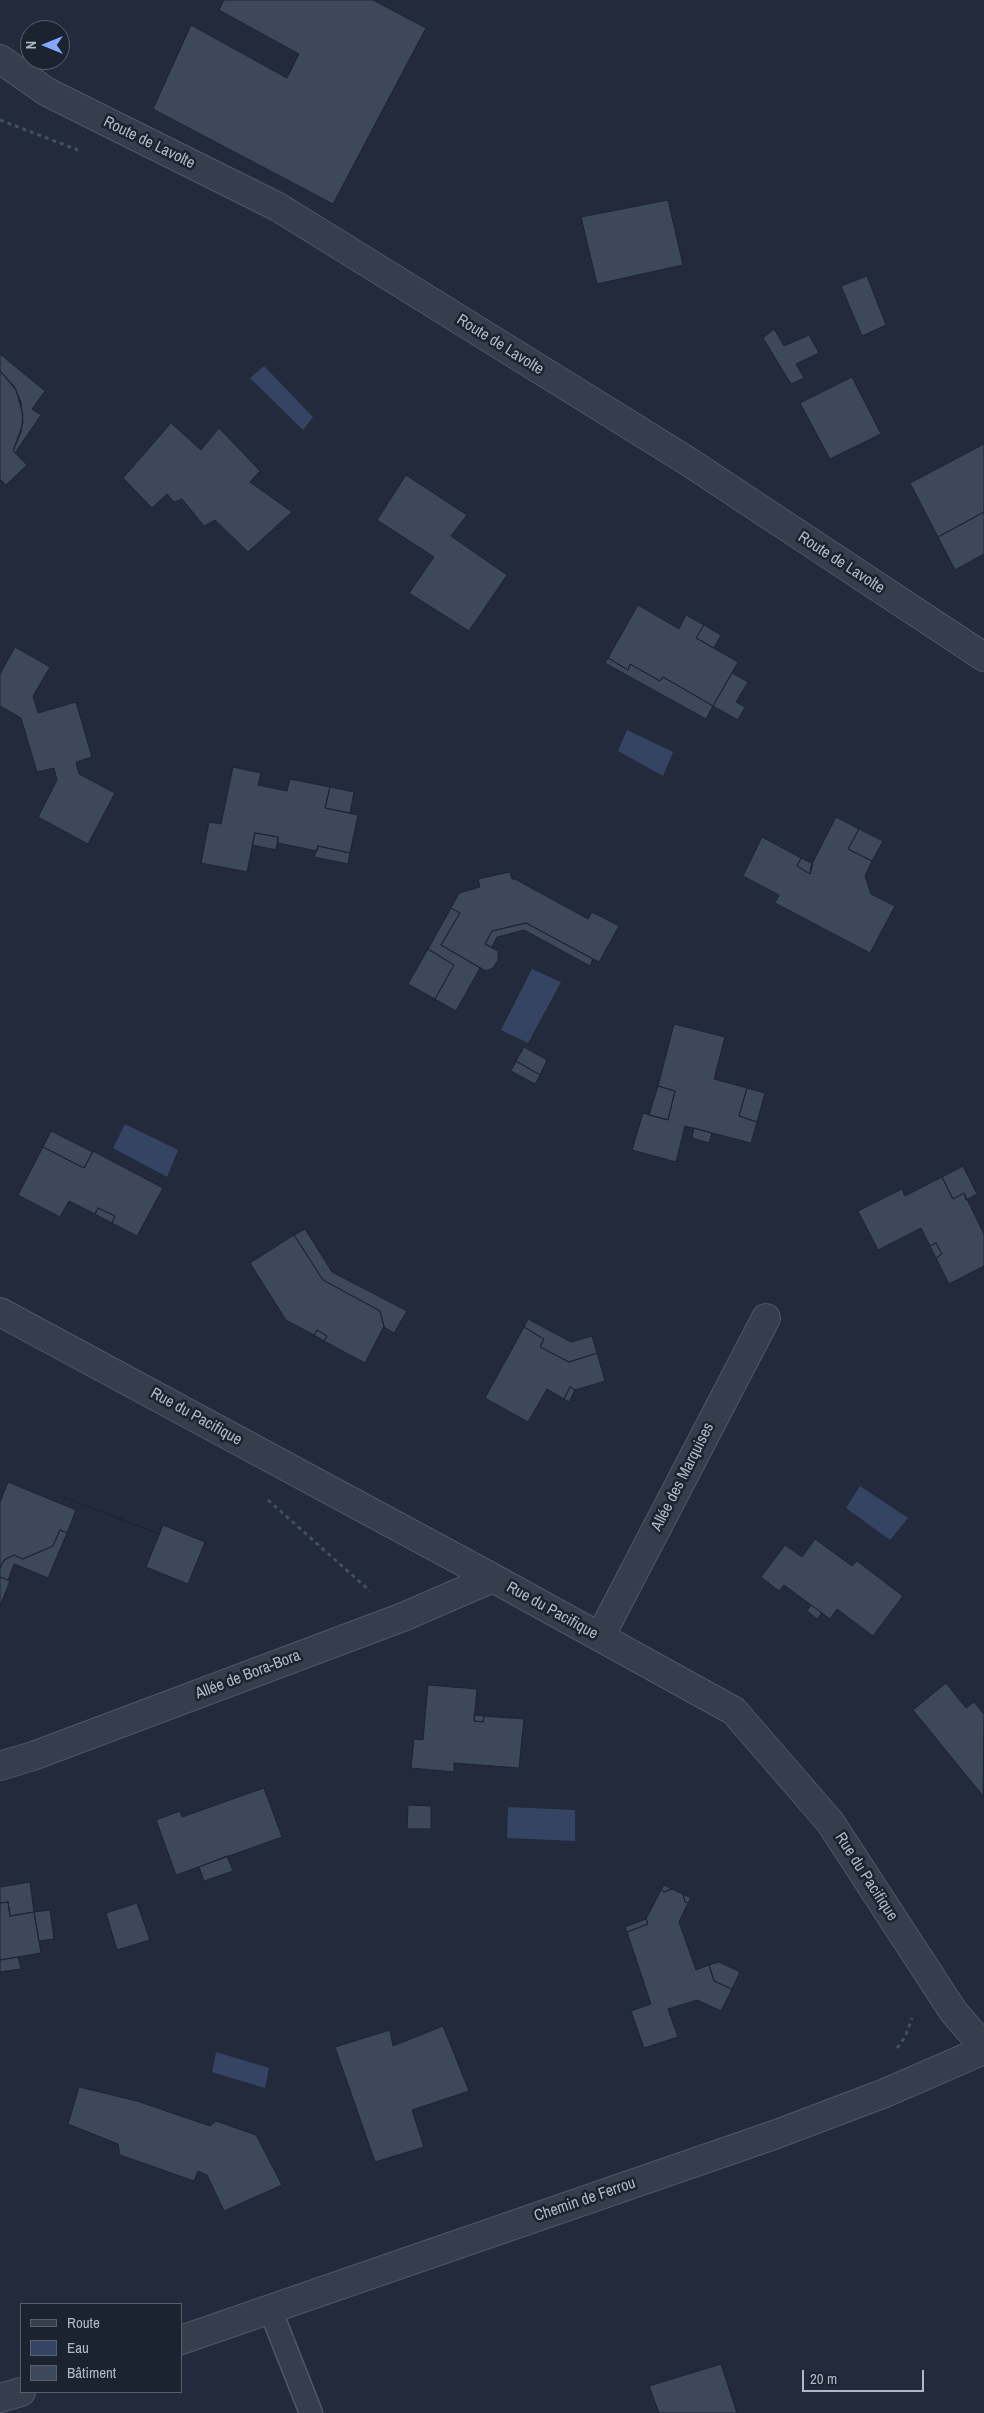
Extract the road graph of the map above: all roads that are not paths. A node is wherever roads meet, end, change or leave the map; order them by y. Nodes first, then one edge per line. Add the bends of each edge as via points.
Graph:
1 (4, 70) edge
2 (984, 657) edge
3 (0, 1312) edge
4 (766, 1318) dead end
5 (493, 1578) junction
6 (600, 1637) junction
7 (0, 1766) edge
8 (984, 2049) edge
9 (270, 2309) junction
10 (182, 2340) edge
11 (20, 2392) edge
12 (0, 2398) edge
13 (311, 2413) edge

1 - 2 street, Route de Lavolte via 278,207 686,460
3 - 5 street, Rue du Pacifique
4 - 6 street, Allée des Marquises
5 - 6 street, Rue du Pacifique
5 - 7 street, Allée de Bora-Bora via 403,1617
6 - 8 street, Rue du Pacifique via 734,1711 830,1822 953,2011
8 - 9 street, Chemin de Ferrou via 885,2093 774,2134
9 - 10 street, Chemin de Ferrou
9 - 13 lane
11 - 12 street

